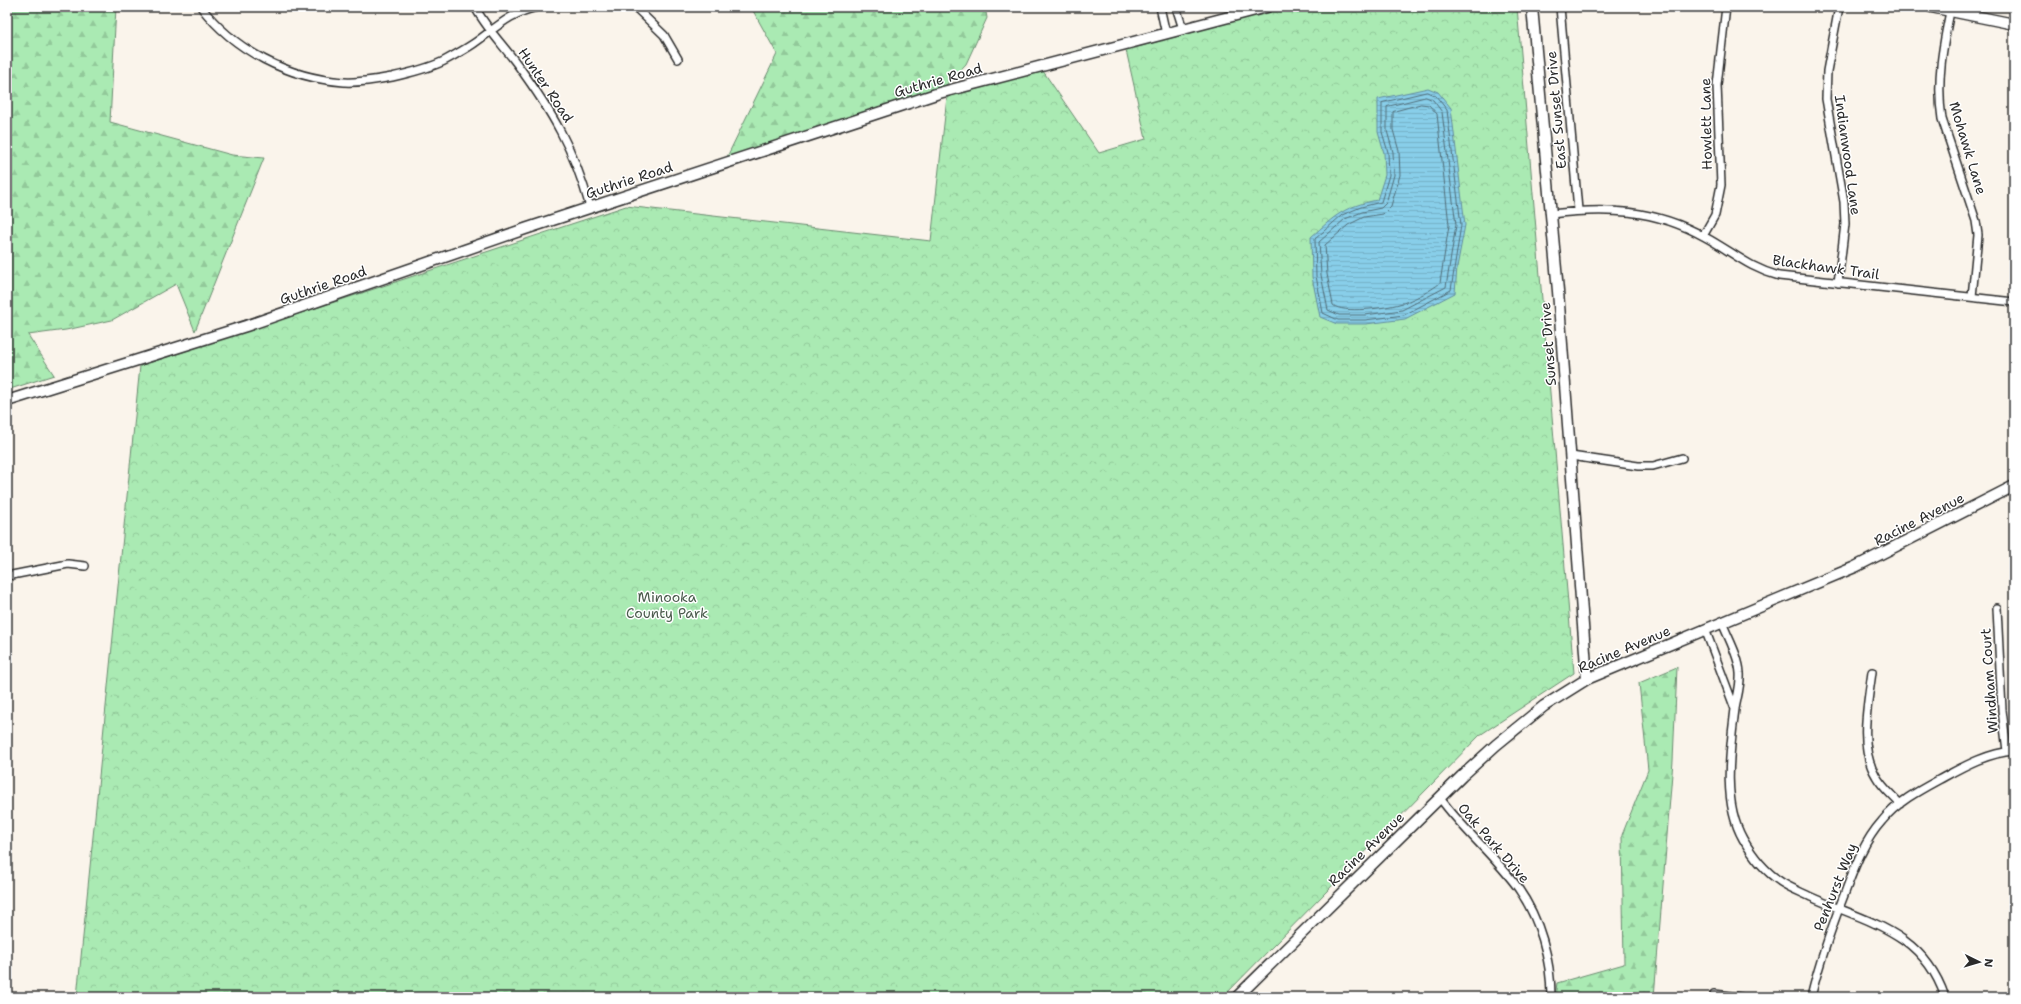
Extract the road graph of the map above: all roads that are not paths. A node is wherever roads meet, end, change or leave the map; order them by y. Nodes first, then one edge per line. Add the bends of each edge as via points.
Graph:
1 (201, 7) edge
2 (476, 7) edge
3 (537, 7) edge
4 (635, 7) edge
5 (1160, 7) edge
6 (1176, 7) edge
7 (1267, 7) edge
8 (1532, 7) edge
9 (1560, 7) edge
10 (1726, 7) edge
11 (1839, 7) edge
12 (1931, 7) edge
13 (1951, 9) edge
14 (2014, 24) edge
15 (1183, 29) junction
16 (490, 30) junction
17 (1166, 34) junction
18 (678, 58) dead end
19 (590, 207) junction
20 (1578, 210) junction
21 (1551, 214) junction
22 (1703, 236) junction
23 (1838, 283) junction
24 (1972, 297) junction
25 (2014, 302) edge
26 (7, 401) edge
27 (1571, 456) junction
28 (1682, 458) dead end
29 (2014, 486) edge
30 (85, 566) dead end
31 (7, 576) edge
32 (1997, 608) dead end
33 (1722, 622) junction
34 (1704, 629) junction
35 (1872, 672) dead end
36 (1587, 678) junction
37 (1735, 709) junction
38 (2011, 751) edge
39 (1440, 798) junction
40 (1900, 804) junction
41 (1838, 908) junction
42 (1714, 994) dead end
43 (1237, 997) edge
44 (1551, 997) edge
45 (1740, 997) edge
46 (1811, 997) edge
47 (1945, 997) edge

1 - 16 street via 226,35 252,54 310,77 344,82 368,81 426,69 472,44
2 - 16 street, Hunter Road
3 - 16 street via 502,21
4 - 18 street via 664,35
5 - 17 street
6 - 15 street
7 - 15 street, Guthrie Road
8 - 21 street, Sunset Drive
9 - 20 street, East Sunset Drive
10 - 22 street, Howlett Lane via 1717,85 1721,184 1715,215
11 - 23 street, Indianwood Lane via 1827,71 1826,99 1844,202 1845,224
12 - 13 street
13 - 14 street
13 - 24 street, Mohawk Lane via 1941,60 1940,103 1942,119 1976,221 1978,247
15 - 17 street, Guthrie Road
16 - 19 street, Hunter Road via 543,100 563,132
17 - 19 street, Guthrie Road via 975,84 891,109
19 - 26 street, Guthrie Road via 275,317
20 - 21 street, Blackhawk Trail
20 - 22 street, Blackhawk Trail via 1628,211 1669,222
21 - 27 street, Sunset Drive
22 - 23 street, Blackhawk Trail via 1741,261 1767,273
23 - 24 street, Blackhawk Trail
24 - 25 street, Blackhawk Trail
27 - 28 street via 1638,466 1652,466
27 - 36 street, Sunset Drive
29 - 33 street, Racine Avenue via 1855,567
30 - 31 street via 68,564
32 - 38 street, Windham Court via 2002,710
33 - 34 street, Racine Avenue
33 - 37 street via 1740,669
34 - 36 street, Racine Avenue via 1646,656
34 - 37 street
35 - 40 street via 1866,735 1870,763 1882,786
36 - 39 street, Racine Avenue via 1544,706 1496,745
37 - 41 street via 1730,793 1732,809 1744,840 1760,863 1780,882
38 - 40 street, Penhurst Way via 1980,758
39 - 43 street, Racine Avenue
39 - 44 street, Oak Park Drive via 1455,819 1517,887 1528,904 1538,926 1550,968
40 - 41 street, Penhurst Way via 1882,820 1860,854
41 - 46 street, Penhurst Way
41 - 47 street via 1889,929 1910,944 1932,968
42 - 45 street

